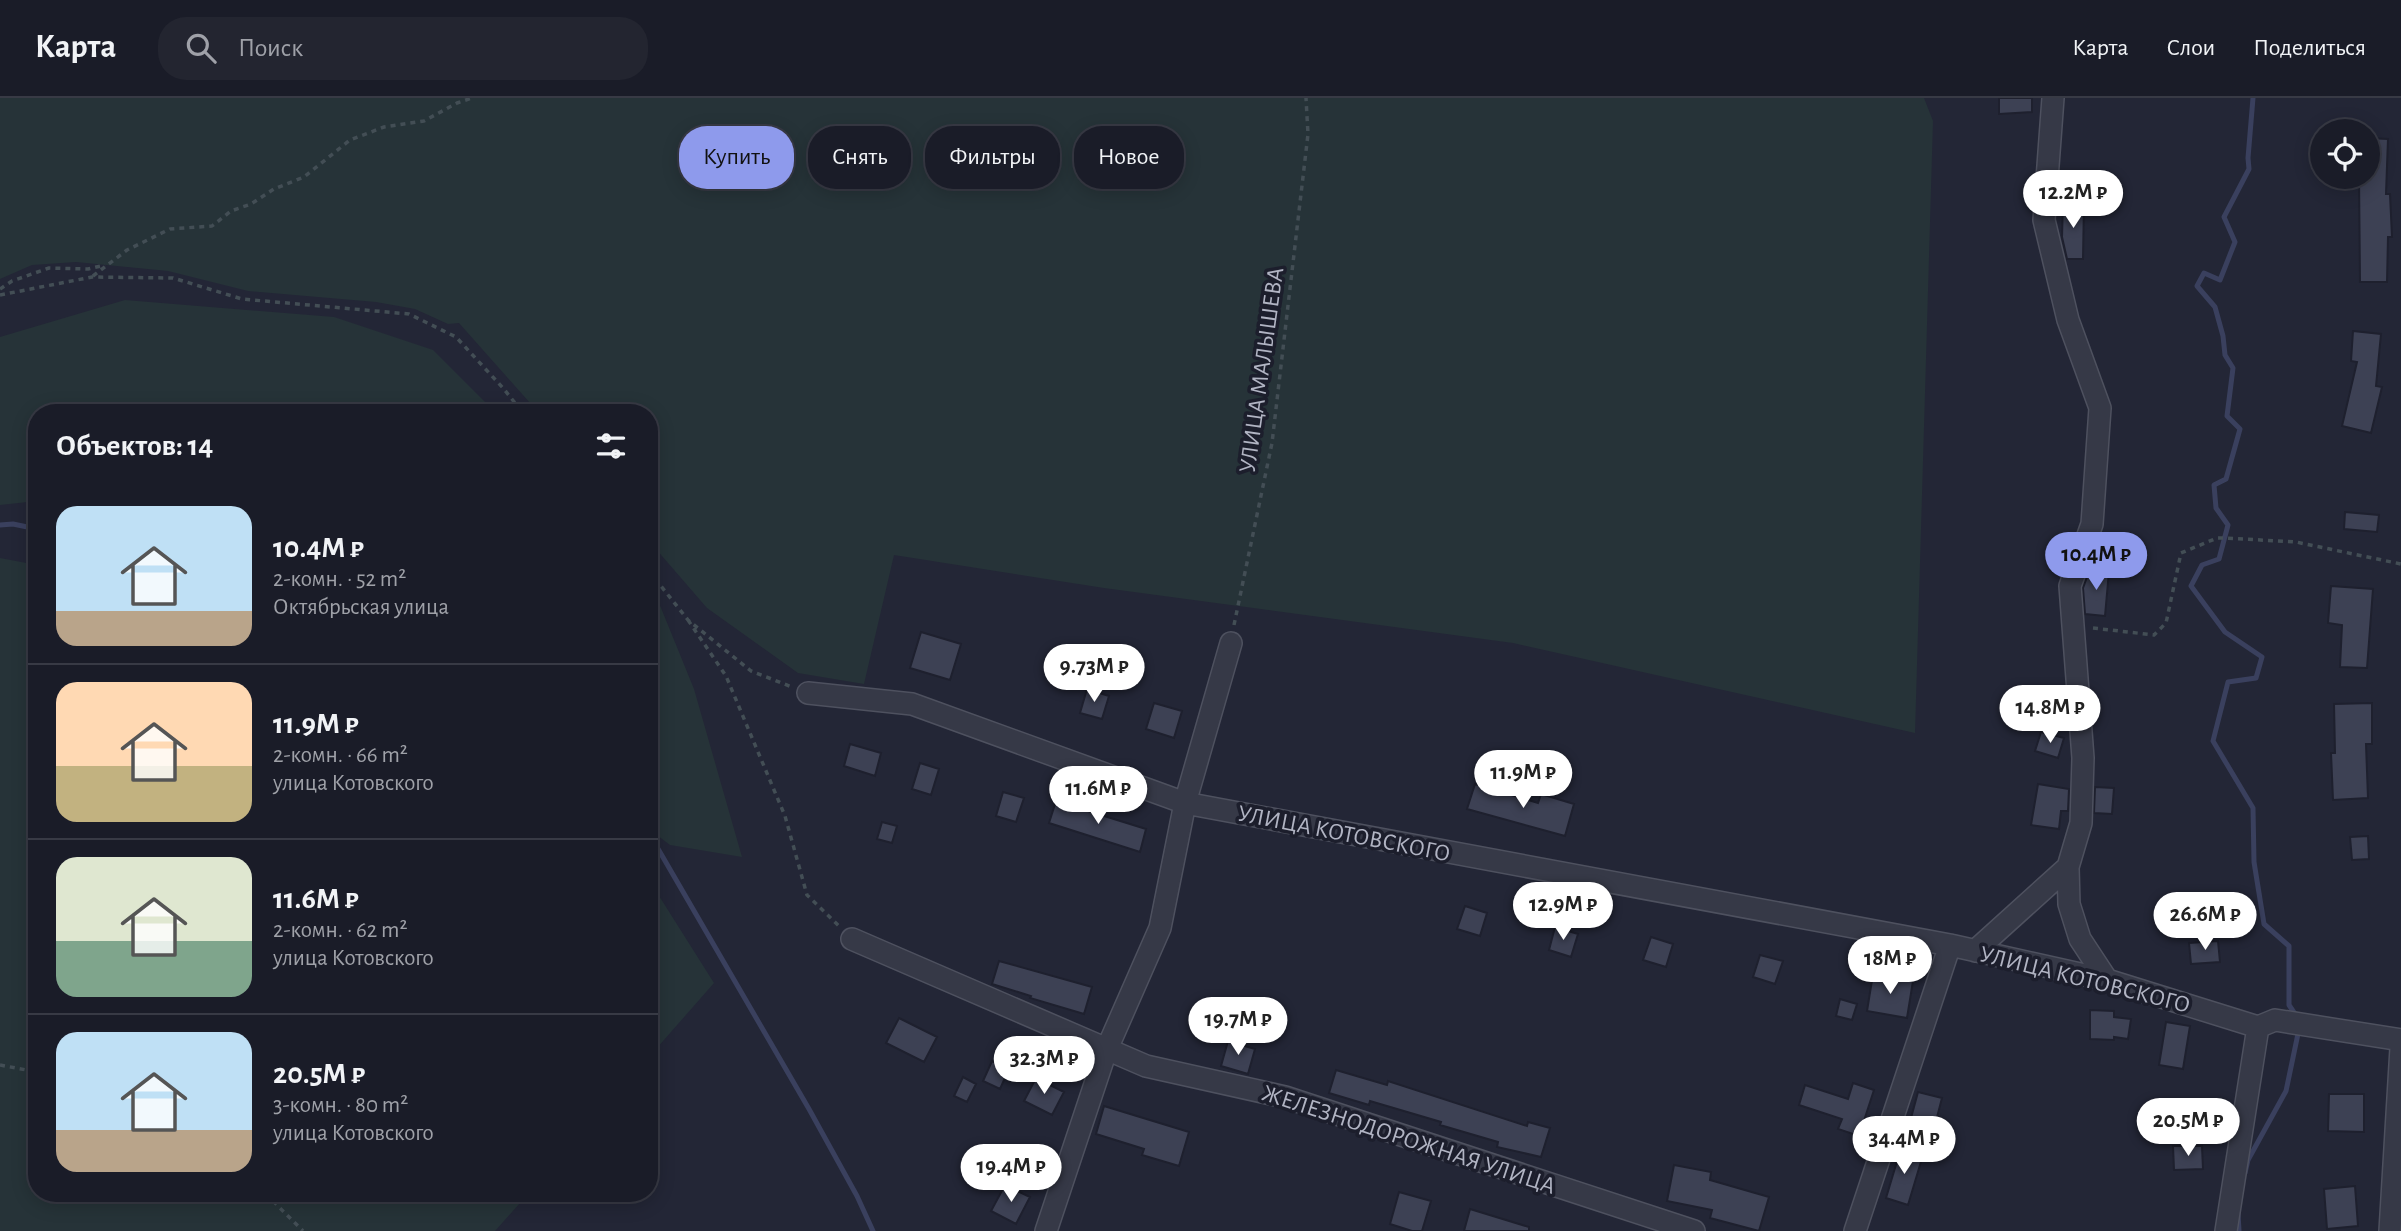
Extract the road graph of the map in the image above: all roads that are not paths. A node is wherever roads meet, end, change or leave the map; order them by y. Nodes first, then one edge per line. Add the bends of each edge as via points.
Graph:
1 (2053, 98) edge
2 (1231, 643) road end
3 (808, 693) road end
4 (1185, 803) junction
5 (2068, 867) junction
6 (852, 939) road end
7 (1950, 945) junction
8 (1975, 951) junction
9 (2107, 980) junction
10 (2258, 1027) junction
11 (2401, 1040) edge
12 (2401, 1048) edge
13 (1106, 1051) junction
14 (1046, 1231) edge
15 (1694, 1231) edge
16 (1855, 1231) edge
17 (2226, 1231) edge
18 (2390, 1231) edge

1 - 5 street via 2044,220 2068,320 2100,408 2092,524 2070,586 2083,758 2081,823
2 - 4 street
3 - 4 street, УЛИЦА КОТОВСКОГО via 912,704
4 - 7 street, УЛИЦА КОТОВСКОГО
4 - 13 street via 1160,929
5 - 8 street
5 - 9 street via 2069,904 2080,939
6 - 13 street, ЖЕЛЕЗНОДОРОЖНАЯ УЛИЦА
7 - 8 street, УЛИЦА КОТОВСКОГО
7 - 16 street
8 - 9 street, УЛИЦА КОТОВСКОГО
9 - 10 street, УЛИЦА КОТОВСКОГО
10 - 11 street via 2275,1020
10 - 17 street
12 - 18 street
13 - 14 street
13 - 15 street, ЖЕЛЕЗНОДОРОЖНАЯ УЛИЦА via 1146,1066 1284,1097

